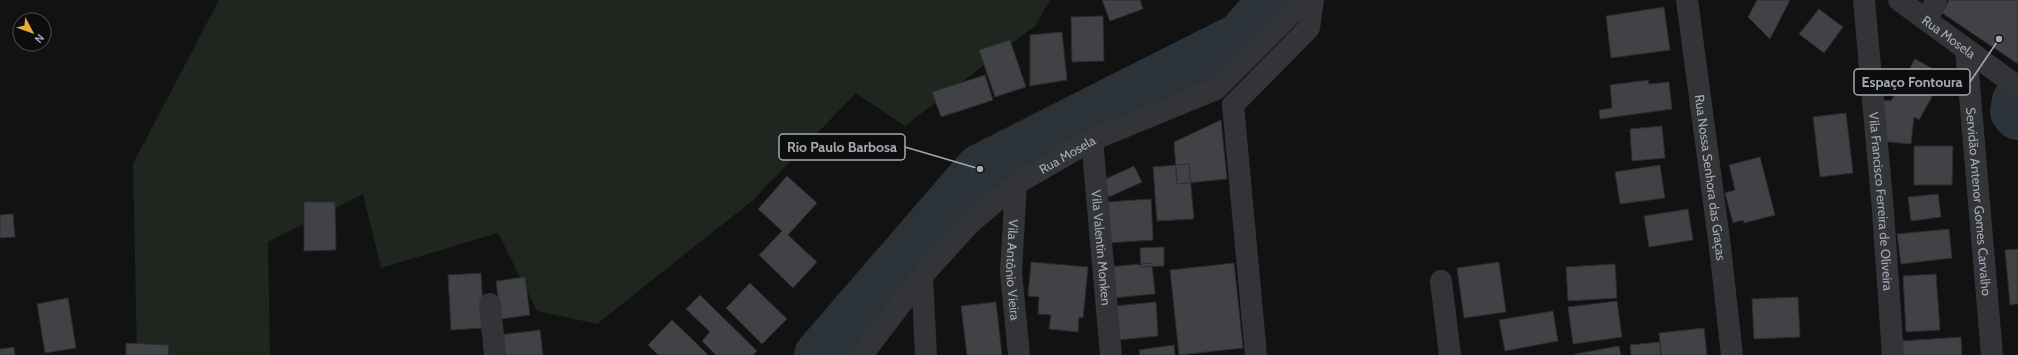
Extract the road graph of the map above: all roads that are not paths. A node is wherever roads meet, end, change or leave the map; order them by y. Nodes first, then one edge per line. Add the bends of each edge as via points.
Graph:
1 (1305, 0) edge
2 (1314, 0) edge
3 (1687, 0) edge
4 (1864, 0) edge
5 (1899, 0) edge
6 (1936, 0) edge
7 (1927, 20) junction
8 (1966, 49) junction
9 (2018, 87) edge
10 (1092, 140) junction
11 (1016, 184) junction
12 (922, 276) junction
13 (1441, 281) dead end
14 (490, 304) dead end
15 (495, 355) edge
16 (862, 355) edge
17 (926, 355) edge
18 (1019, 355) edge
19 (1111, 355) edge
20 (1256, 355) edge
21 (1450, 355) edge
22 (1732, 355) edge
23 (1893, 355) edge
24 (1992, 355) edge

1 - 10 street, Rua Mosela via 1216,90
2 - 20 street via 1309,28 1233,105
3 - 22 street, Rua Nossa Senhora das Graças
4 - 23 street, Vila Francisco Ferreira de Oliveira
5 - 7 street, Rua Mosela
6 - 7 street
7 - 8 street, Rua Mosela
8 - 9 street, Rua Mosela
8 - 24 street, Servidão Antenor Gomes Carvalho
10 - 11 street, Rua Mosela
10 - 19 street, Vila Valentin Monken
11 - 12 street, Rua Mosela via 970,224
11 - 18 street, Vila Antônio Vieira via 1011,272
12 - 16 street, Rua Mosela
12 - 17 street
13 - 21 street
14 - 15 street

